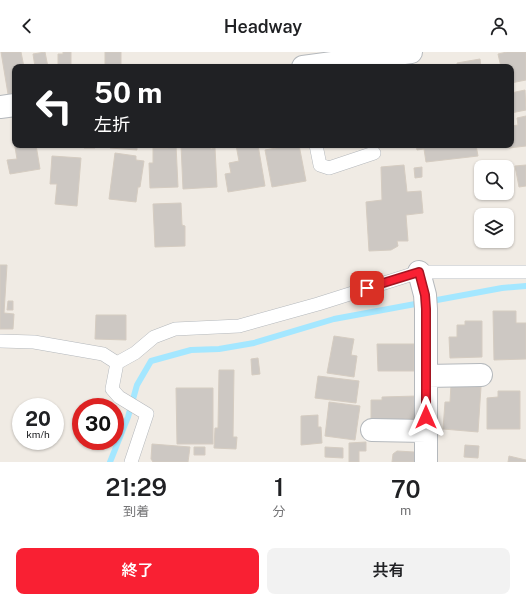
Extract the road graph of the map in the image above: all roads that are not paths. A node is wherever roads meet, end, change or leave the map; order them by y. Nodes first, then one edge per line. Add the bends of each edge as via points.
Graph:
1 (411, 52) edge
2 (327, 64) edge
3 (12, 105) edge
4 (0, 107) edge
5 (317, 148) edge
6 (374, 153) dead end
7 (419, 272) junction
8 (526, 272) edge
9 (0, 341) edge
10 (117, 363) junction
11 (481, 375) dead end
12 (426, 376) junction
13 (372, 430) dead end
14 (426, 431) junction
15 (131, 462) edge
16 (426, 462) edge

1 - 2 street
3 - 4 street
5 - 6 lane via 320,165 329,168
7 - 8 lane
7 - 10 lane via 238,326 175,329 154,337 135,353
7 - 12 street via 425,302
9 - 10 lane via 34,342 103,354
10 - 15 lane via 112,389 119,397 147,414
11 - 12 street
12 - 14 street
13 - 14 street
14 - 16 street

